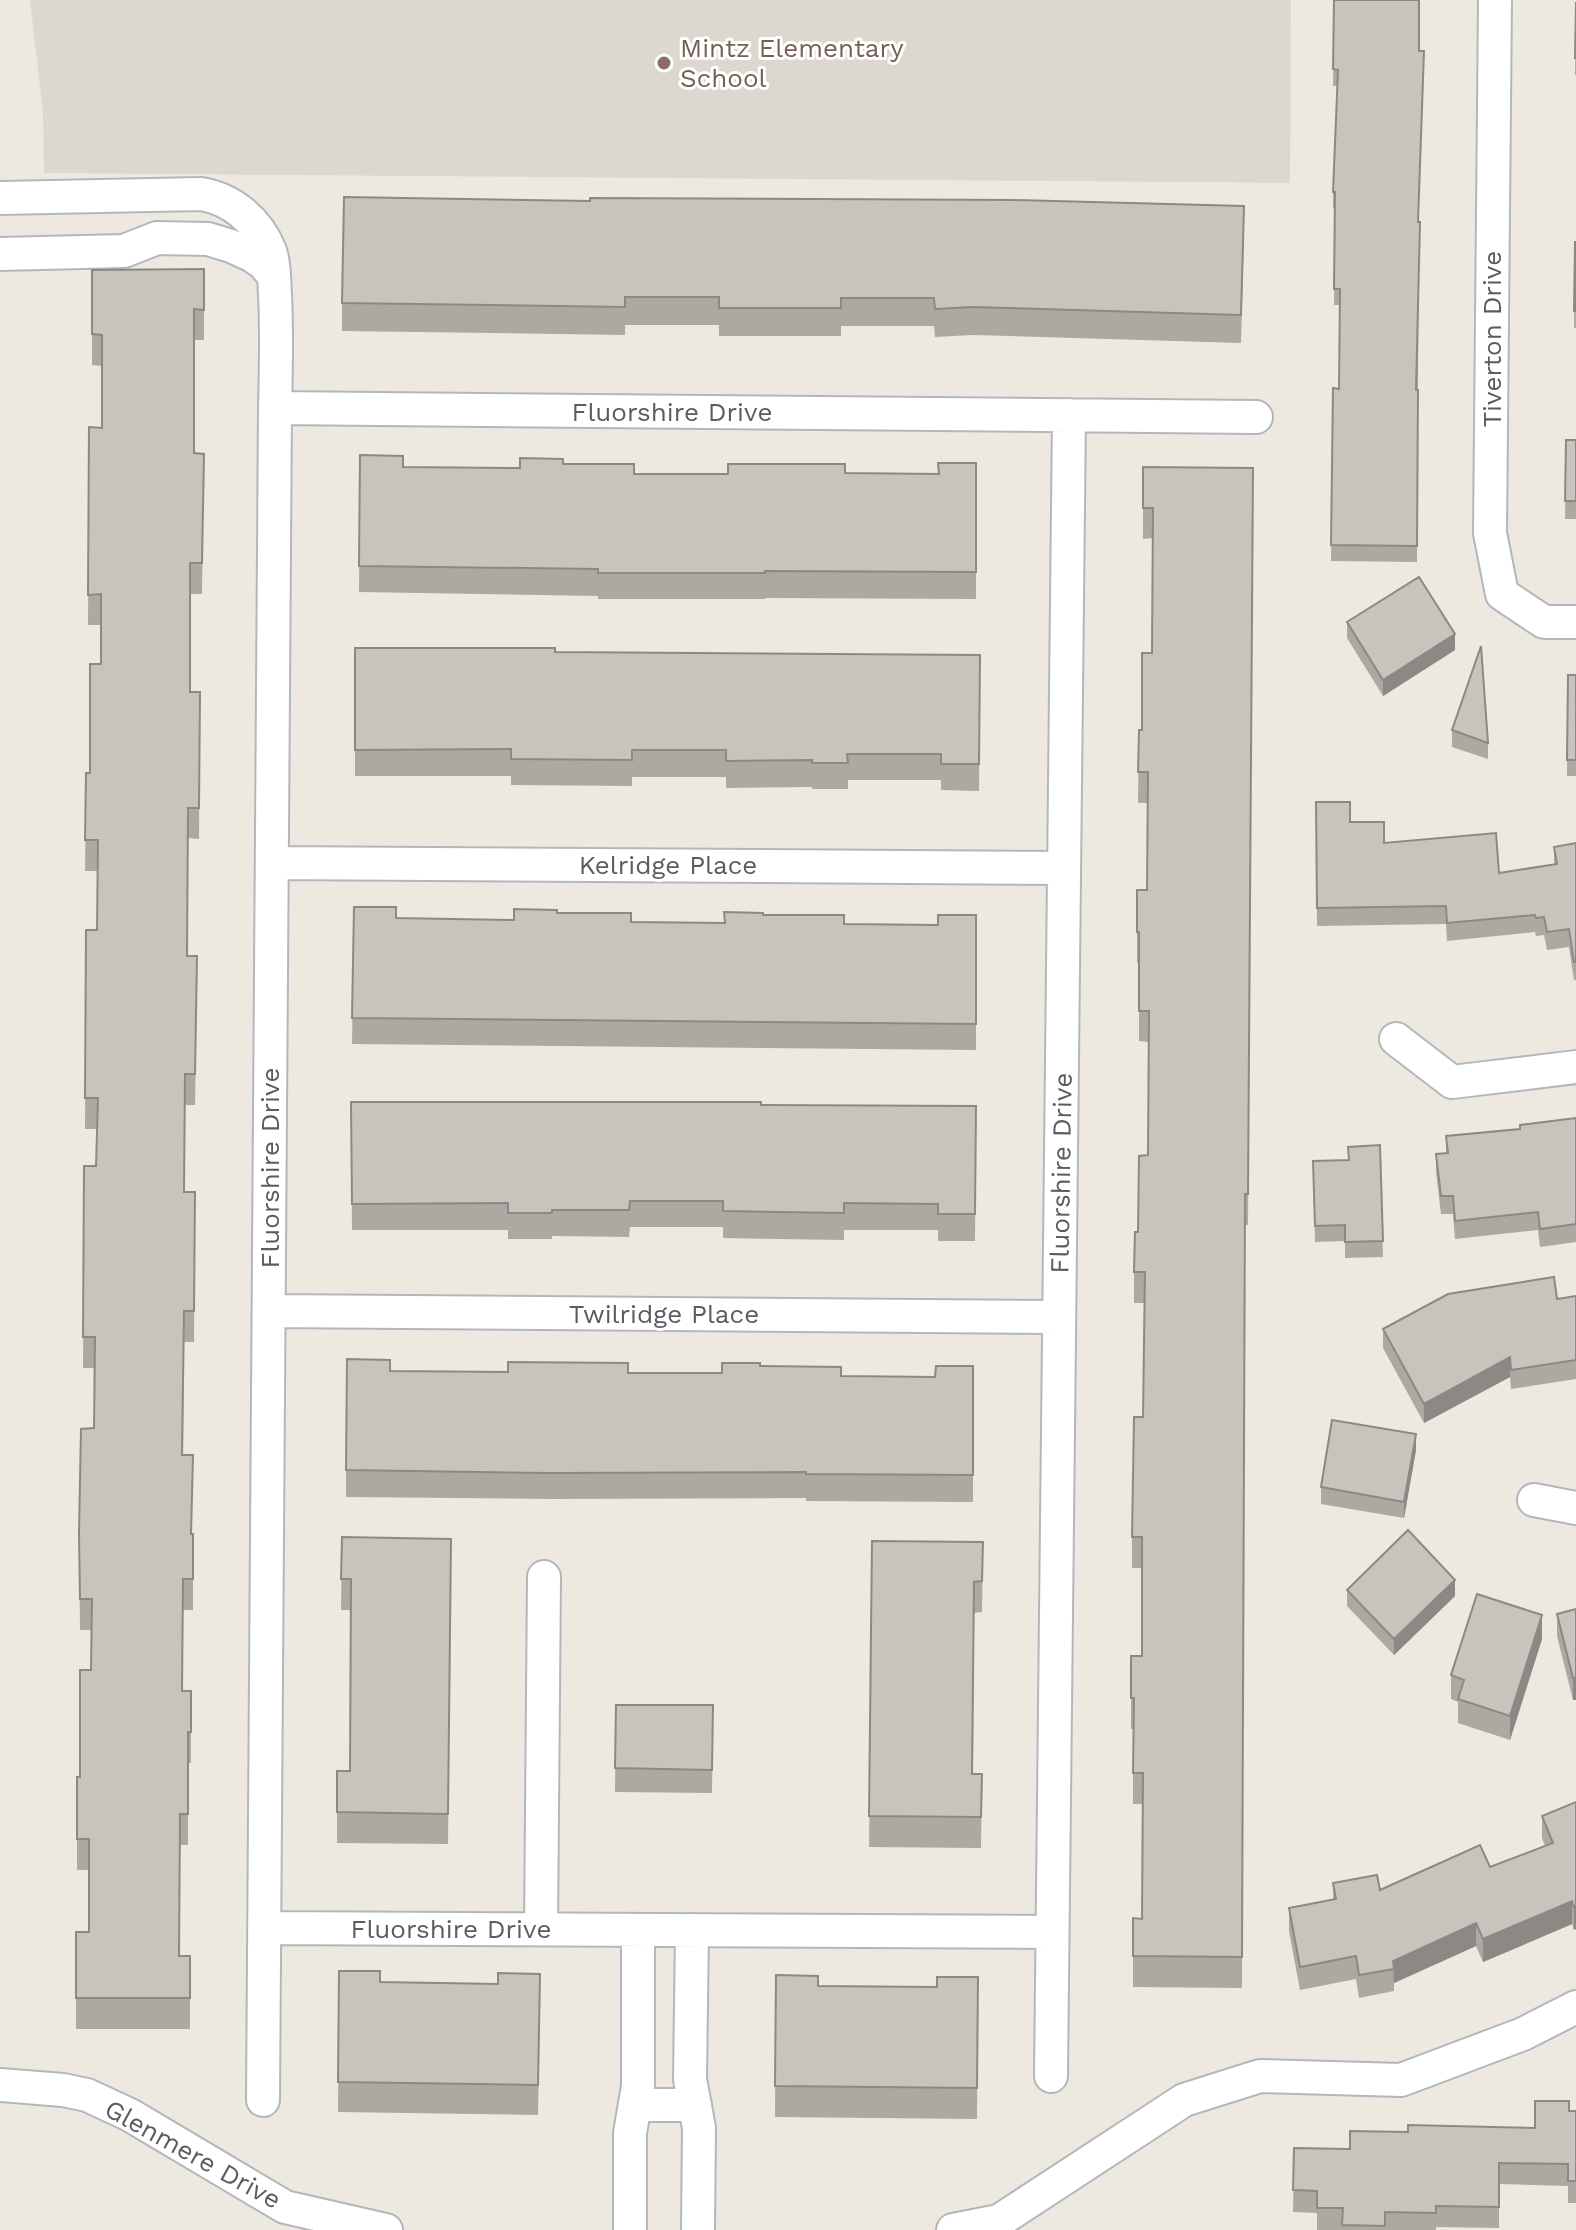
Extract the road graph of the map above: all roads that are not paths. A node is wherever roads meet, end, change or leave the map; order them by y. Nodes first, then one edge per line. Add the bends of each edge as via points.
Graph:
1 (1495, 0) edge
2 (144, 195) junction
3 (0, 198) edge
4 (145, 242) junction
5 (0, 254) edge
6 (274, 276) junction
7 (275, 408) junction
8 (1069, 415) junction
9 (1256, 417) dead end
10 (1576, 622) edge
11 (272, 863) junction
12 (1064, 868) junction
13 (1396, 1039) dead end
14 (1576, 1067) edge
15 (269, 1311) junction
16 (1059, 1317) junction
17 (1534, 1500) dead end
18 (1576, 1508) edge
19 (544, 1577) dead end
20 (264, 1928) junction
21 (541, 1929) junction
22 (638, 1930) junction
23 (692, 1930) junction
24 (1052, 1932) junction
25 (1576, 2007) edge
26 (1051, 2076) dead end
27 (0, 2085) edge
28 (263, 2100) dead end
29 (635, 2105) junction
30 (695, 2105) junction
31 (386, 2230) edge
32 (630, 2230) edge
33 (698, 2230) edge
34 (953, 2230) edge

1 - 10 street, Tiverton Drive via 1490,533 1502,594 1544,622
2 - 3 street, Fluorshire Drive
2 - 4 street
2 - 6 street, Fluorshire Drive via 201,194 228,203 258,231 270,252
4 - 5 street via 124,251
4 - 6 street via 208,239 251,255
6 - 7 street, Fluorshire Drive
7 - 8 street, Fluorshire Drive
7 - 11 street, Fluorshire Drive
8 - 9 street, Fluorshire Drive
8 - 12 street, Fluorshire Drive
11 - 12 street, Kelridge Place
11 - 15 street, Fluorshire Drive
12 - 16 street, Fluorshire Drive
13 - 14 street via 1452,1082
15 - 16 street, Twilridge Place
15 - 20 street, Fluorshire Drive
16 - 24 street, Fluorshire Drive
17 - 18 street
19 - 21 street
20 - 21 street, Fluorshire Drive
20 - 28 street, Fluorshire Drive
21 - 22 street, Fluorshire Drive
22 - 23 street, Fluorshire Drive
22 - 29 street
23 - 24 street, Fluorshire Drive
23 - 30 street via 690,2068
24 - 26 street, Fluorshire Drive
25 - 34 street via 1523,2034 1401,2080 1260,2076 1184,2100 999,2221
27 - 31 street, Glenmere Drive via 87,2095 285,2207
29 - 30 street
29 - 32 street
30 - 33 street

